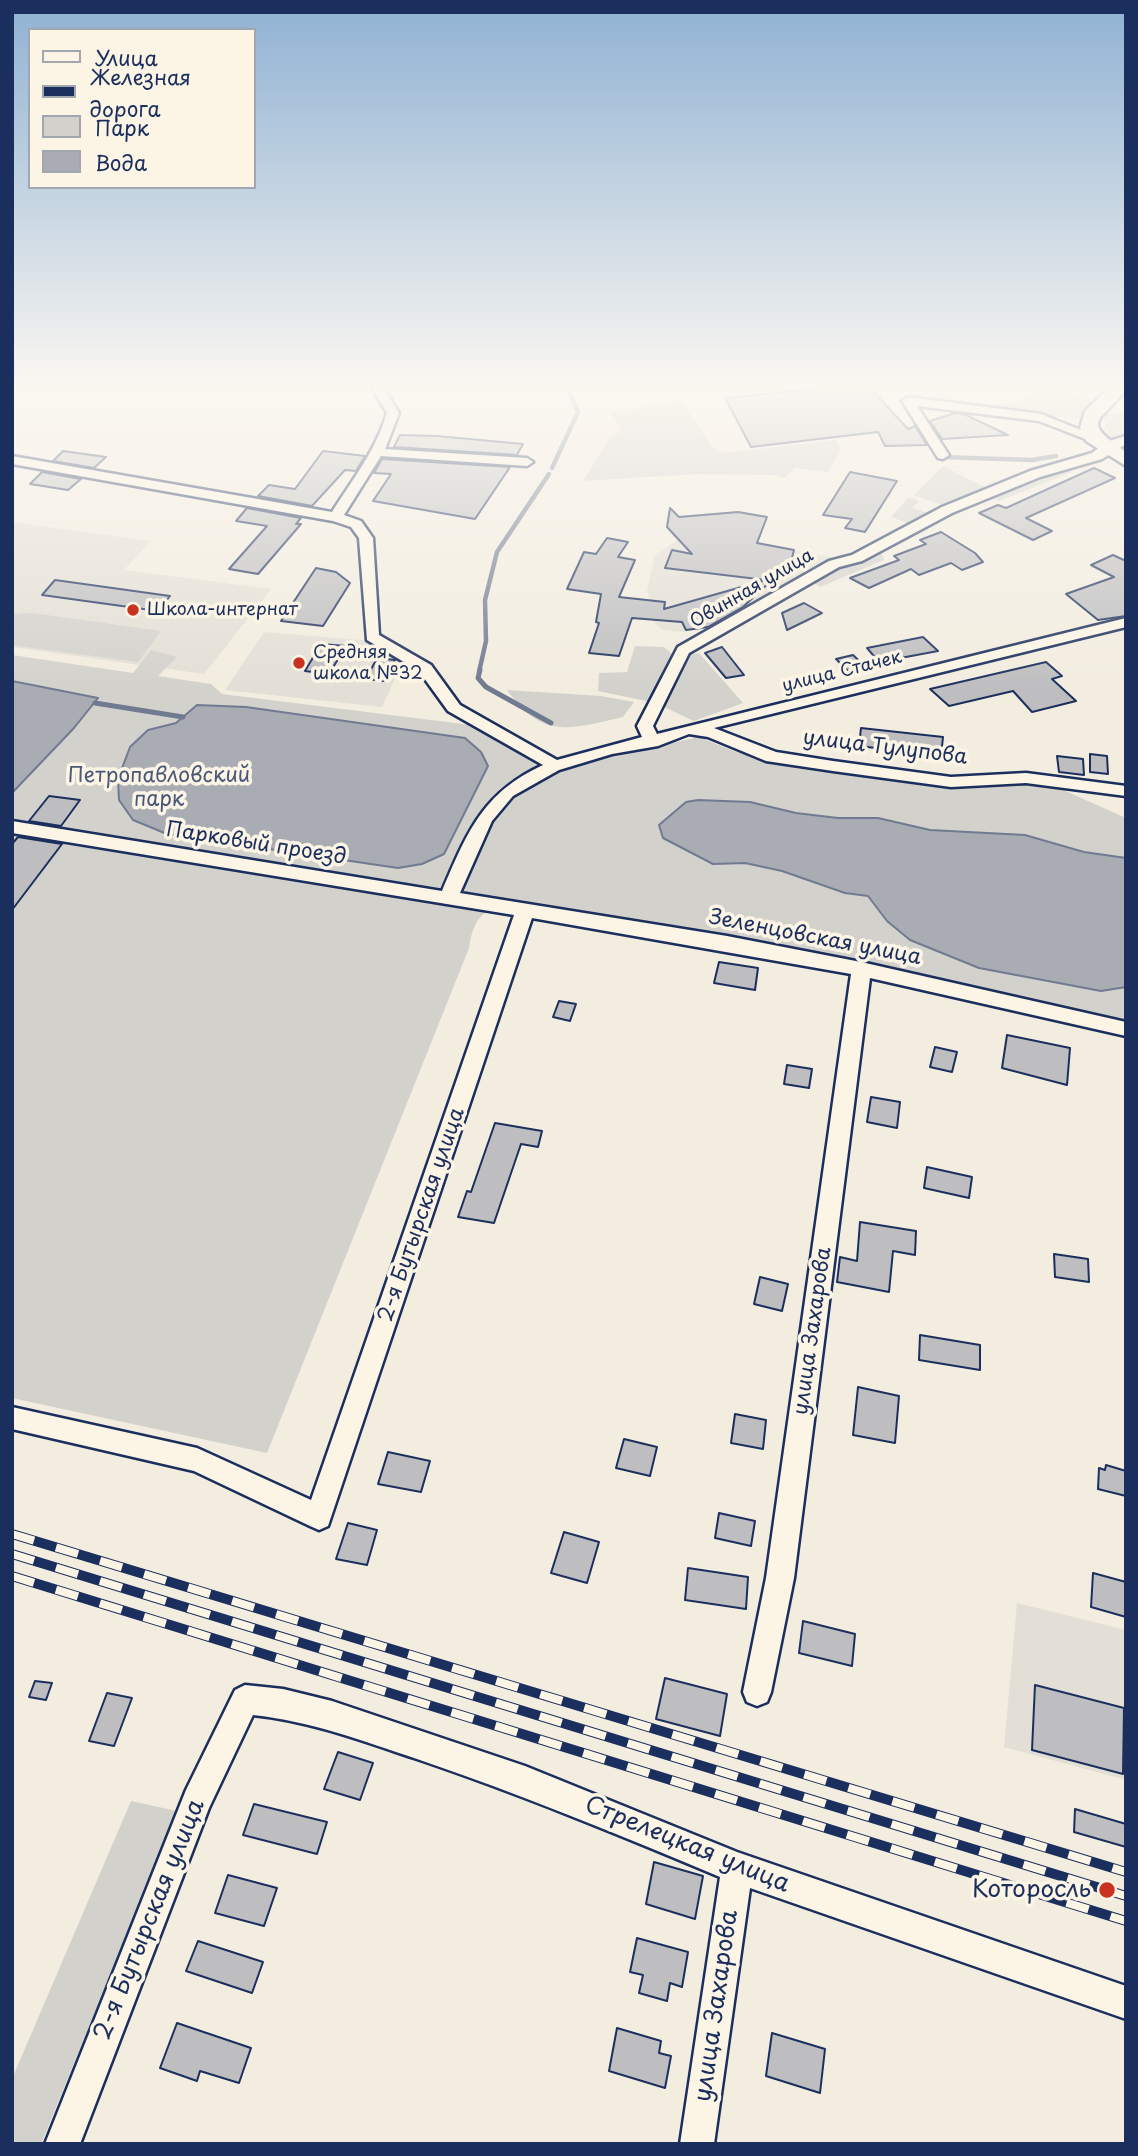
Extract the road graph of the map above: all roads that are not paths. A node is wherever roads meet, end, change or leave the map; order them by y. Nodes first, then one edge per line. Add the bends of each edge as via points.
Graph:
1 (175, 489) edge
2 (353, 489) edge
3 (999, 489) edge
4 (336, 517) junction
5 (1126, 622) edge
6 (686, 730) junction
7 (652, 742) junction
8 (562, 764) junction
9 (1126, 791) edge
10 (12, 827) edge
11 (448, 898) junction
12 (492, 906) joint
13 (524, 912) junction
14 (861, 969) junction
15 (1126, 1029) edge
16 (12, 1418) edge
17 (757, 1692) dead end
18 (245, 1700) joint
19 (737, 1868) junction
20 (1126, 2003) edge
21 (62, 2144) edge
22 (697, 2144) edge

1 - 4 street
2 - 4 street
3 - 7 street, Овинная улица via 947,510 857,558 834,564 683,650 645,726
4 - 8 street via 356,524 366,538 372,637 425,668 454,708
5 - 6 street, улица Стачек
6 - 7 street, улица Стачек
6 - 9 street, улица Тулупова via 711,732 772,757 833,766 951,782 1026,778
7 - 8 street, улица Стачек
8 - 11 street, улица Стачек via 524,781 491,810
10 - 11 street, Парковый проезд
11 - 12 street, Парковый проезд
12 - 13 street, Зеленцовская улица
13 - 14 street, Зеленцовская улица via 640,928
13 - 16 street, 2-я Бутырская улица via 319,1517 198,1460
14 - 15 street, Зеленцовская улица
14 - 17 street, улица Захарова via 779,1578
18 - 19 street, Стрелецкая улица via 320,1712 474,1764 579,1801
18 - 21 street, 2-я Бутырская улица via 197,1801
19 - 20 street, Стрелецкая улица
19 - 22 street, улица Захарова

